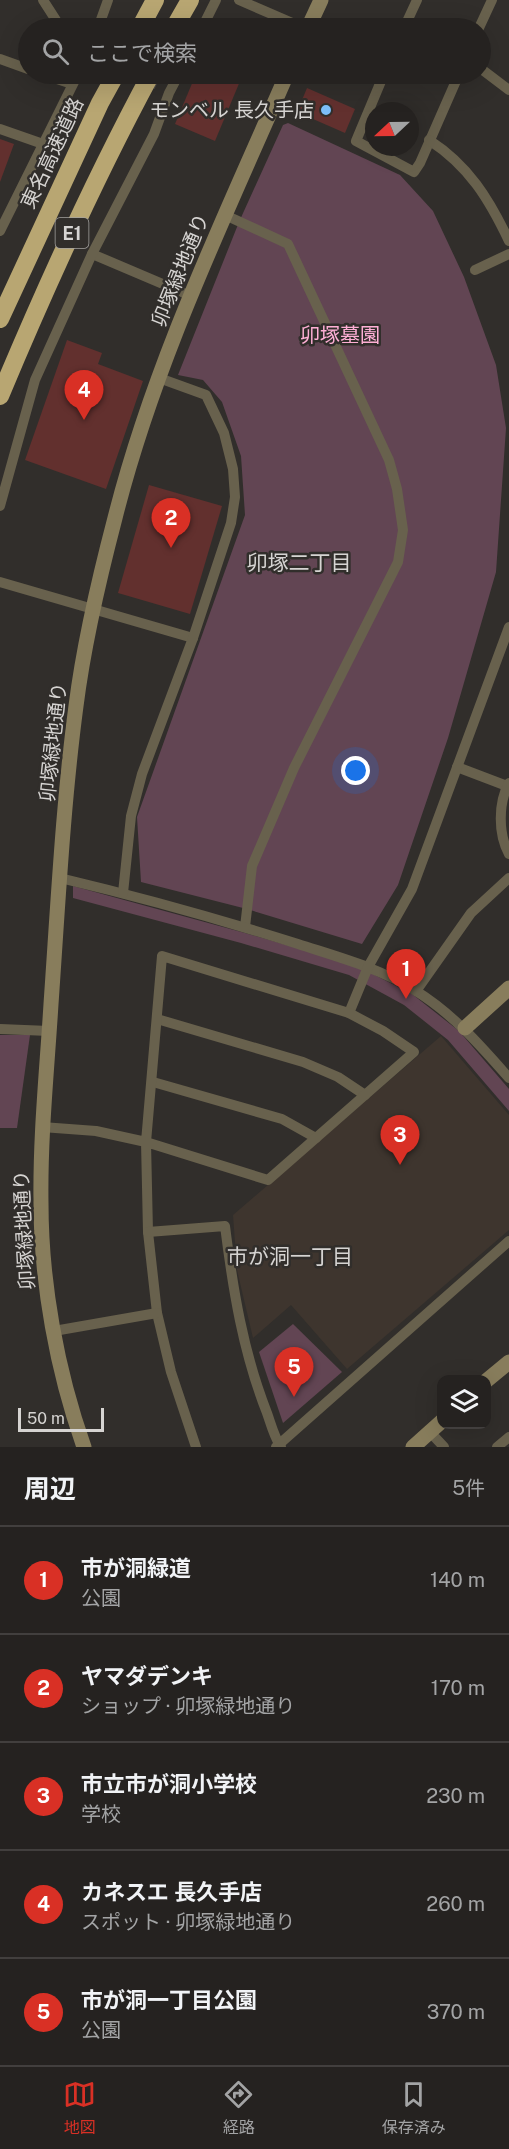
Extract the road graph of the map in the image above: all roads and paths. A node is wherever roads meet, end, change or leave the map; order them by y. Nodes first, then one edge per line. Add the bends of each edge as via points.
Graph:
1 (43, 0) edge
2 (108, 0) edge
3 (155, 0) edge
4 (189, 0) edge
5 (216, 0) edge
6 (239, 0) edge
7 (321, 0) edge
8 (417, 0) edge
9 (492, 0) edge
10 (55, 18) edge
11 (102, 18) edge
12 (145, 18) edge
13 (179, 18) edge
14 (207, 18) edge
15 (282, 18) edge
16 (311, 18) edge
17 (409, 18) edge
18 (484, 18) edge
19 (0, 59) edge
20 (18, 65) edge
21 (491, 76) edge
22 (73, 84) edge
23 (111, 84) edge
24 (160, 84) edge
25 (283, 84) edge
26 (380, 84) edge
27 (454, 84) edge
28 (509, 90) edge
29 (0, 129) edge
30 (429, 140) junction
31 (43, 144) junction
32 (4, 215) edge
33 (225, 215) junction
34 (0, 231) edge
35 (509, 241) edge
36 (92, 254) junction
37 (509, 254) edge
38 (475, 270) dead end
39 (191, 296) junction
40 (0, 319) edge
41 (159, 378) junction
42 (0, 396) edge
43 (0, 506) edge
44 (0, 582) edge
45 (93, 609) junction
46 (509, 627) edge
47 (193, 638) junction
48 (457, 767) junction
49 (508, 785) edge
50 (509, 854) edge
51 (60, 878) junction
52 (509, 878) edge
53 (123, 893) junction
54 (245, 927) junction
55 (368, 966) junction
56 (509, 988) edge
57 (416, 991) junction
58 (349, 1013) junction
59 (157, 1019) junction
60 (465, 1028) junction
61 (0, 1029) edge
62 (49, 1031) junction
63 (509, 1078) edge
64 (153, 1082) junction
65 (365, 1095) junction
66 (42, 1127) junction
67 (316, 1138) junction
68 (146, 1142) junction
69 (148, 1232) junction
70 (509, 1241) edge
71 (157, 1313) junction
72 (54, 1331) junction
73 (509, 1362) edge
74 (491, 1378) edge
75 (436, 1426) edge
76 (509, 1437) edge
77 (279, 1446) edge
78 (84, 1447) edge
79 (196, 1447) edge
80 (412, 1447) edge
81 (444, 1447) edge
82 (497, 1447) edge

1 - 10 street
2 - 11 street
3 - 12 highway
4 - 13 highway
5 - 14 street
6 - 15 street
7 - 16 street
8 - 17 street
9 - 18 street
19 - 20 street
21 - 28 street
22 - 31 street
23 - 40 highway, 東名高速道路 / E1
24 - 36 street via 154,134
24 - 42 highway, E1 via 126,120
25 - 33 street, 卯塚緑地通り
26 - 30 street via 356,141 414,172
27 - 30 street
29 - 31 street
30 - 35 street via 464,168 491,204
31 - 32 street
32 - 34 street
33 - 39 street, 卯塚緑地通り
33 - 54 street via 288,244 389,460 403,530 398,562 294,768 252,866
36 - 39 street
36 - 43 street via 35,380
37 - 38 street
39 - 41 street, 卯塚緑地通り
41 - 45 street, 卯塚緑地通り via 119,504
41 - 47 street via 206,395 224,433 233,469 235,497 231,523
44 - 45 street
45 - 47 street
45 - 51 street, 卯塚緑地通り via 76,704
46 - 48 street
47 - 53 street via 142,774 131,816
48 - 49 street
48 - 55 street via 412,889
49 - 50 street via 501,816
51 - 53 street
51 - 62 street, 卯塚緑地通り
52 - 57 street via 471,914
53 - 54 street
54 - 55 street
55 - 57 street
55 - 58 street
56 - 60 street
57 - 60 street
58 - 59 street via 162,956
58 - 65 street via 414,1052
59 - 64 street
59 - 65 street via 303,1062 338,1077
60 - 63 street
61 - 62 street
62 - 66 street, 卯塚緑地通り
64 - 67 street via 282,1119
64 - 68 street
65 - 67 street
66 - 68 street via 96,1131
66 - 72 street, 卯塚緑地通り via 40,1206
67 - 68 street via 268,1180
68 - 69 street
69 - 71 street
69 - 77 street via 225,1226 241,1330 258,1392
70 - 77 street
71 - 72 street
71 - 79 street via 171,1372
72 - 78 street, 卯塚緑地通り
73 - 74 street
75 - 80 street
75 - 81 street
76 - 82 street

